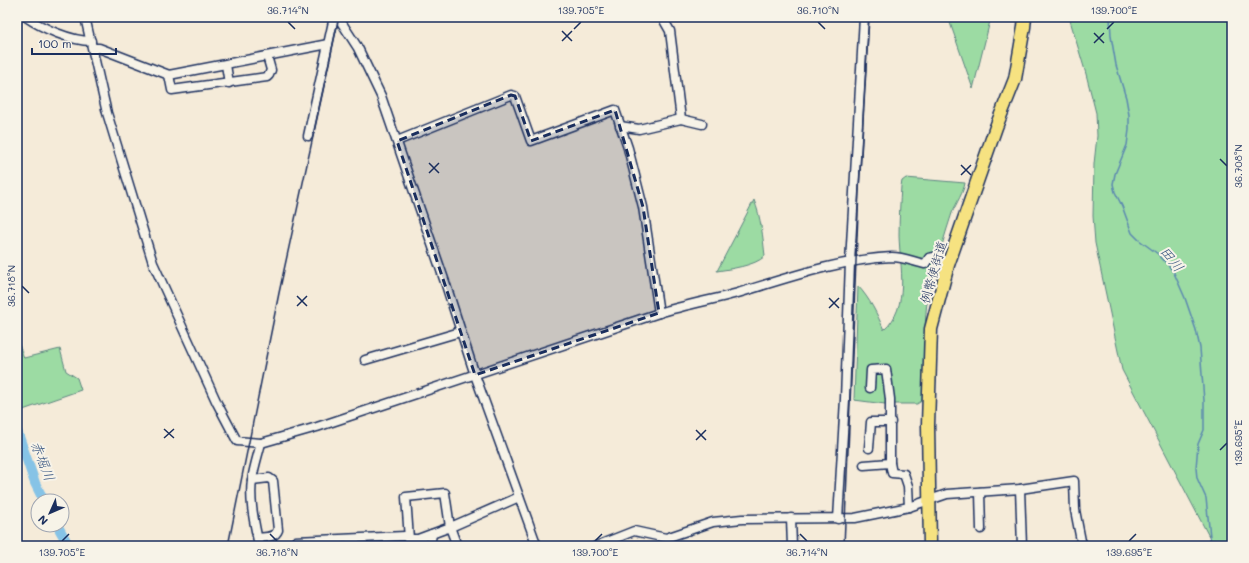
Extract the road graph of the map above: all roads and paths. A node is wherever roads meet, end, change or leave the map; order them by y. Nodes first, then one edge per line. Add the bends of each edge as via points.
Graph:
1 (26, 17) edge
2 (86, 17) edge
3 (334, 17) edge
4 (338, 17) edge
5 (662, 17) edge
6 (864, 17) edge
7 (1025, 17) edge
8 (92, 44) junction
9 (328, 44) junction
10 (267, 56) junction
11 (226, 65) junction
12 (169, 75) junction
13 (229, 83) junction
14 (681, 119) junction
15 (702, 124) dead end
16 (620, 126) junction
17 (308, 136) dead end
18 (397, 141) junction
19 (850, 262) junction
20 (948, 265) junction
21 (659, 313) junction
22 (460, 332) junction
23 (365, 360) dead end
24 (475, 375) junction
25 (870, 388) dead end
26 (891, 422) junction
27 (261, 443) junction
28 (869, 448) dead end
29 (890, 463) junction
30 (864, 465) dead end
31 (252, 480) junction
32 (1020, 489) junction
33 (980, 492) junction
34 (519, 498) junction
35 (930, 500) junction
36 (909, 507) junction
37 (791, 518) junction
38 (838, 519) junction
39 (450, 526) junction
40 (981, 529) dead end
41 (432, 534) junction
42 (296, 541) dead end
43 (259, 542) edge
44 (349, 543) edge
45 (408, 543) edge
46 (430, 546) edge
47 (457, 546) edge
48 (537, 546) edge
49 (596, 546) edge
50 (792, 546) edge
51 (930, 546) edge
52 (1022, 546) edge
53 (1082, 546) edge

1 - 8 street via 48,30
2 - 8 street
3 - 9 street
4 - 18 street via 369,70
5 - 14 street via 670,31
6 - 19 street
7 - 20 highway, 例幣使街道 via 1015,79
8 - 12 street
8 - 27 street via 107,113 159,278 237,441
9 - 10 street
9 - 17 street
10 - 11 street
10 - 13 street via 271,70 267,77
11 - 12 street
11 - 13 street
12 - 13 street via 172,90
14 - 15 street
14 - 16 street via 638,129
16 - 18 street via 615,110 531,140 514,96 511,95
16 - 21 street via 643,207
18 - 22 street
19 - 20 street via 894,257 925,264 929,258 939,256
19 - 21 street
19 - 38 street
20 - 35 highway, 例幣使街道 via 931,330 928,425
21 - 24 street
22 - 23 street
22 - 24 street
24 - 27 street via 318,427
24 - 34 street
25 - 26 street via 871,370 886,370
26 - 28 street via 871,422
26 - 29 street
27 - 31 street
29 - 30 street
29 - 36 street via 892,474 904,474 908,486
31 - 43 street
31 - 43 street via 269,478 273,481 278,533
32 - 33 street
32 - 52 street
32 - 53 street via 1074,481
33 - 35 street via 947,494
33 - 40 street
34 - 39 street
34 - 48 street
35 - 36 street
35 - 51 highway, 例幣使街道
36 - 38 street
37 - 38 street
37 - 49 street via 713,522 666,538 634,531
37 - 50 street
39 - 41 street
39 - 45 street via 445,493 406,497
39 - 47 street
41 - 45 street
41 - 46 street
42 - 44 street
44 - 45 street via 405,536

